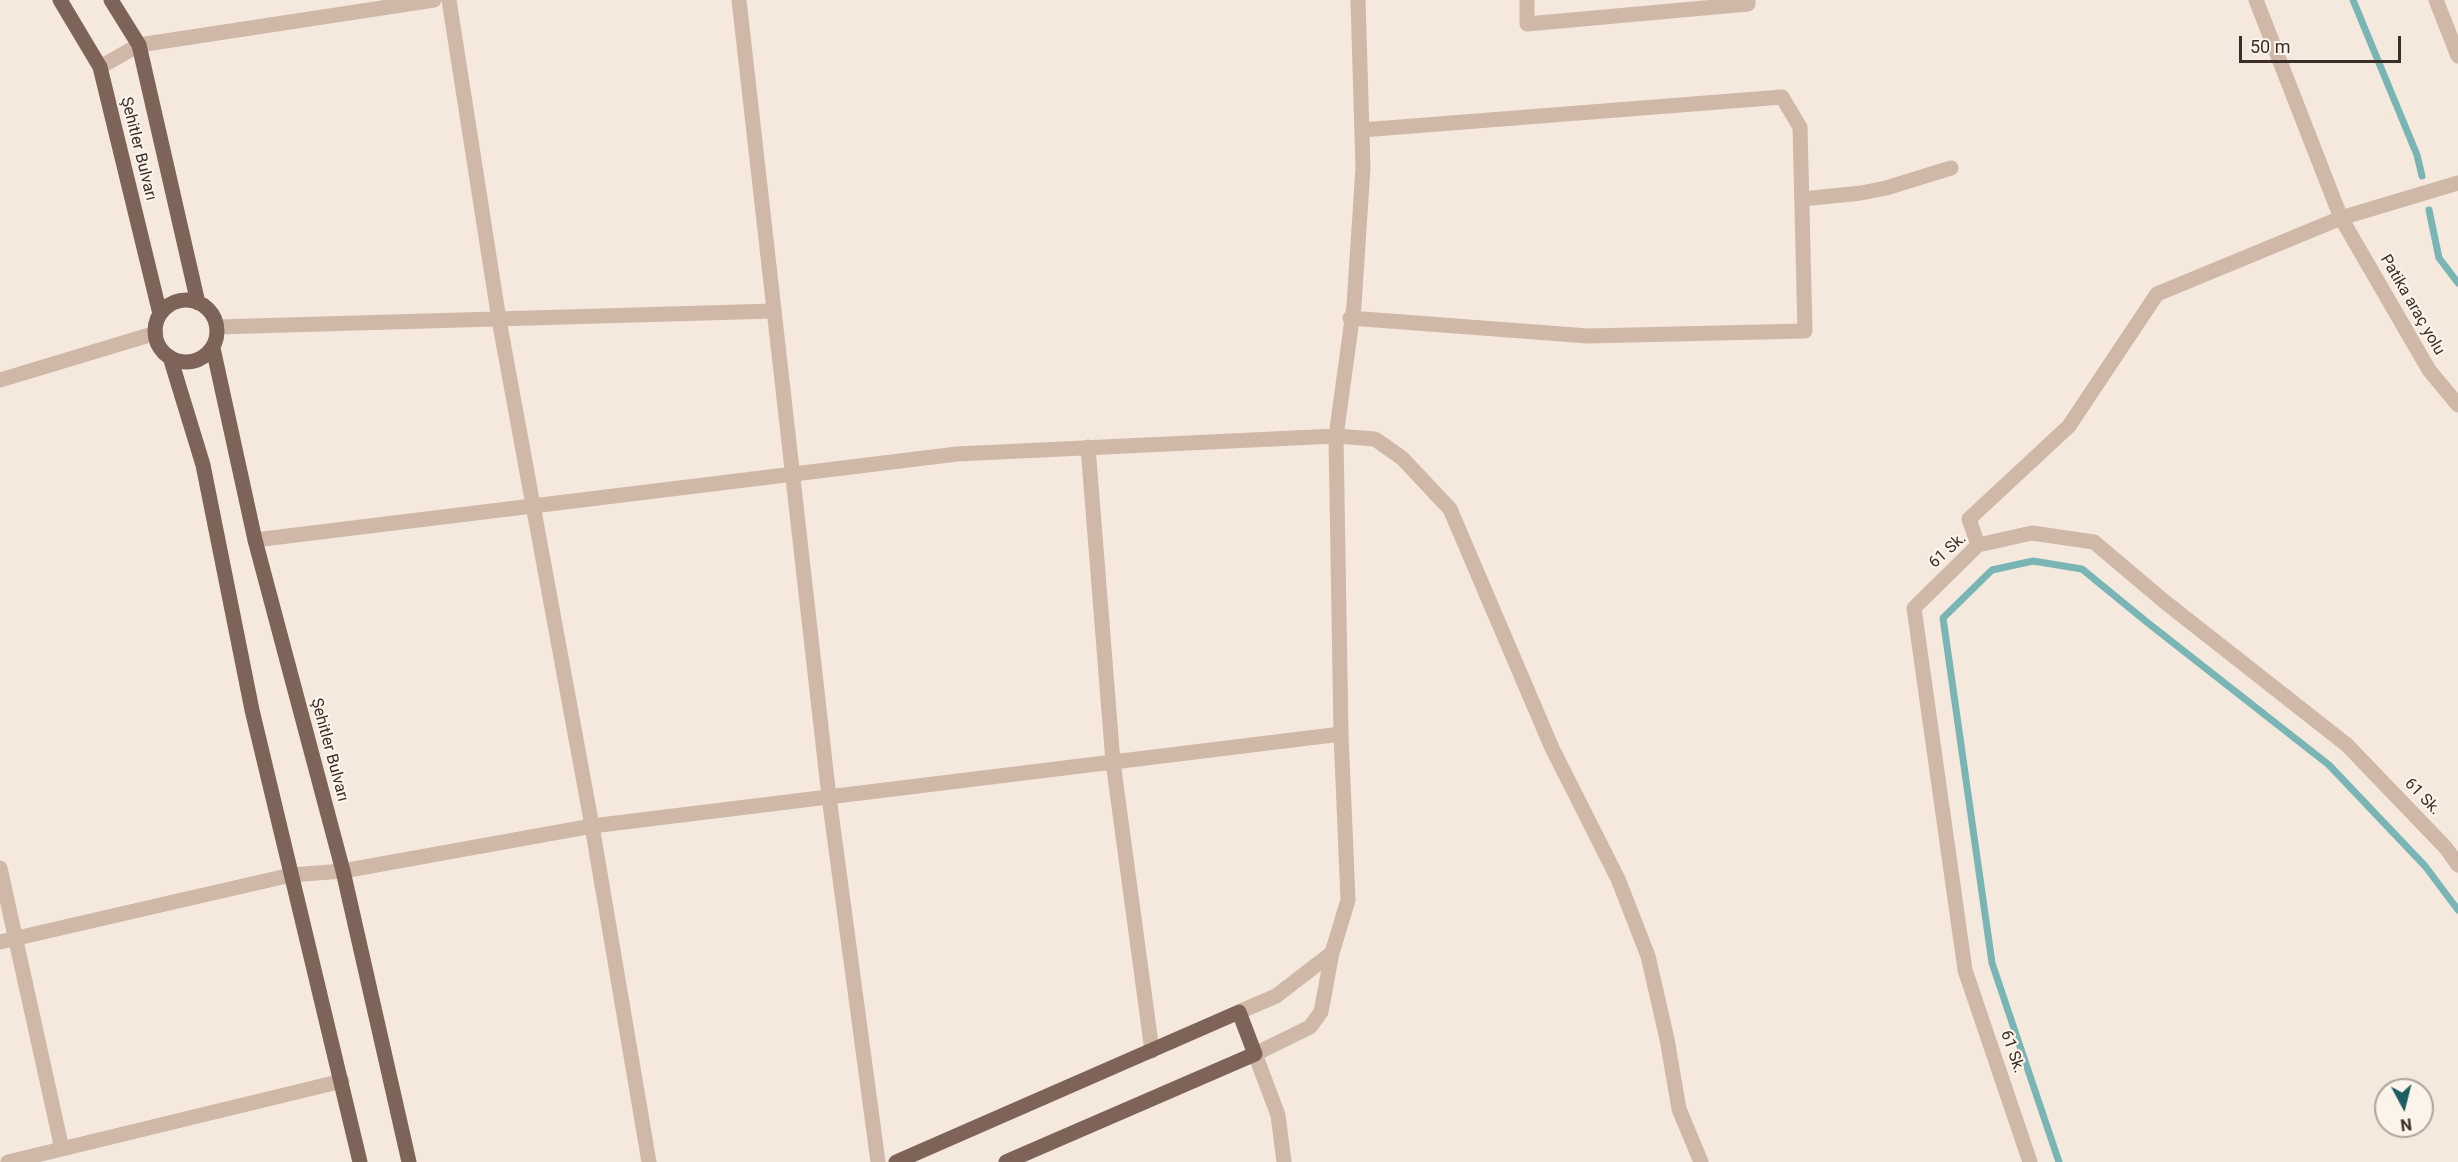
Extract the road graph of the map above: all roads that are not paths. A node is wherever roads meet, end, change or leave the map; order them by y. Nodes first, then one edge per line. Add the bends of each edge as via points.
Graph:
1 (60, 0) edge
2 (111, 0) edge
3 (434, 0) edge
4 (449, 0) edge
5 (739, 0) edge
6 (1358, 0) edge
7 (1527, 0) edge
8 (1748, 0) edge
9 (2255, 0) edge
10 (2436, 0) edge
11 (139, 45) junction
12 (2458, 56) edge
13 (100, 67) junction
14 (1362, 130) junction
15 (1951, 168) dead end
16 (2458, 183) edge
17 (1802, 199) junction
18 (2341, 218) junction
19 (198, 303) junction
20 (774, 311) junction
21 (160, 314) junction
22 (1350, 318) junction
23 (499, 320) junction
24 (217, 327) junction
25 (156, 333) junction
26 (213, 348) junction
27 (170, 357) junction
28 (0, 380) edge
29 (2458, 405) edge
30 (1336, 436) junction
31 (1088, 447) junction
32 (793, 475) junction
33 (534, 505) junction
34 (255, 540) junction
35 (1978, 545) junction
36 (1341, 734) junction
37 (1113, 762) junction
38 (829, 797) junction
39 (592, 826) junction
40 (2458, 865) edge
41 (0, 868) edge
42 (343, 871) junction
43 (291, 875) junction
44 (16, 938) junction
45 (0, 942) edge
46 (1332, 953) junction
47 (1239, 1012) junction
48 (1152, 1051) junction
49 (1255, 1054) junction
50 (342, 1081) junction
51 (62, 1149) junction
52 (9, 1162) edge
53 (360, 1162) edge
54 (409, 1162) edge
55 (649, 1162) edge
56 (878, 1162) edge
57 (896, 1162) edge
58 (1006, 1162) edge
59 (1284, 1162) edge
60 (1701, 1162) edge
61 (2030, 1162) edge

1 - 13 main road, Şehitler Bulvarı
2 - 11 main road, Şehitler Bulvarı
3 - 11 street
4 - 23 street
5 - 20 street
6 - 14 street
7 - 8 street via 1527,24 1748,4
9 - 18 street, Patika araç yolu
10 - 12 street
11 - 13 street
11 - 19 main road, Şehitler Bulvarı
13 - 21 main road, Şehitler Bulvarı
14 - 17 street via 1782,97 1800,127
14 - 22 street via 1363,168
15 - 17 street via 1886,188
16 - 18 street
17 - 22 street via 1805,331 1588,336
18 - 29 street, Patika araç yolu via 2429,370
18 - 35 street via 2157,294 2069,426 1969,519
19 - 21 main road via 177,302
19 - 24 main road via 207,308
20 - 23 street
20 - 32 street
21 - 25 main road
22 - 30 street
23 - 24 street
23 - 33 street
24 - 26 main road
25 - 27 main road via 162,351
25 - 28 street
26 - 27 main road via 188,362
26 - 34 main road, Şehitler Bulvarı
27 - 43 main road via 203,465 252,710
30 - 31 street
30 - 36 street
30 - 60 street via 1375,439 1402,458 1450,509 1552,748 1618,879 1648,956 1679,1109
31 - 32 street via 957,454
31 - 37 street
32 - 33 street
32 - 38 street
33 - 34 street
33 - 39 street
34 - 42 main road, Şehitler Bulvarı
35 - 40 street, 61 Sk. via 2032,533 2094,543 2347,745
35 - 61 street, 61 Sk. via 1914,608 1965,970
36 - 37 street
36 - 46 street via 1348,900
37 - 38 street
37 - 48 street
38 - 39 street
38 - 56 street
39 - 42 street
39 - 55 street
41 - 44 street
42 - 43 street
42 - 54 main road, Şehitler Bulvarı
43 - 44 street
43 - 50 main road
44 - 45 street
44 - 51 street
46 - 47 street via 1276,996
46 - 49 street via 1321,1012 1310,1027
47 - 48 main road
47 - 49 main road
48 - 57 main road
49 - 58 main road
49 - 59 street via 1278,1115
50 - 51 street
50 - 53 main road
51 - 52 street

